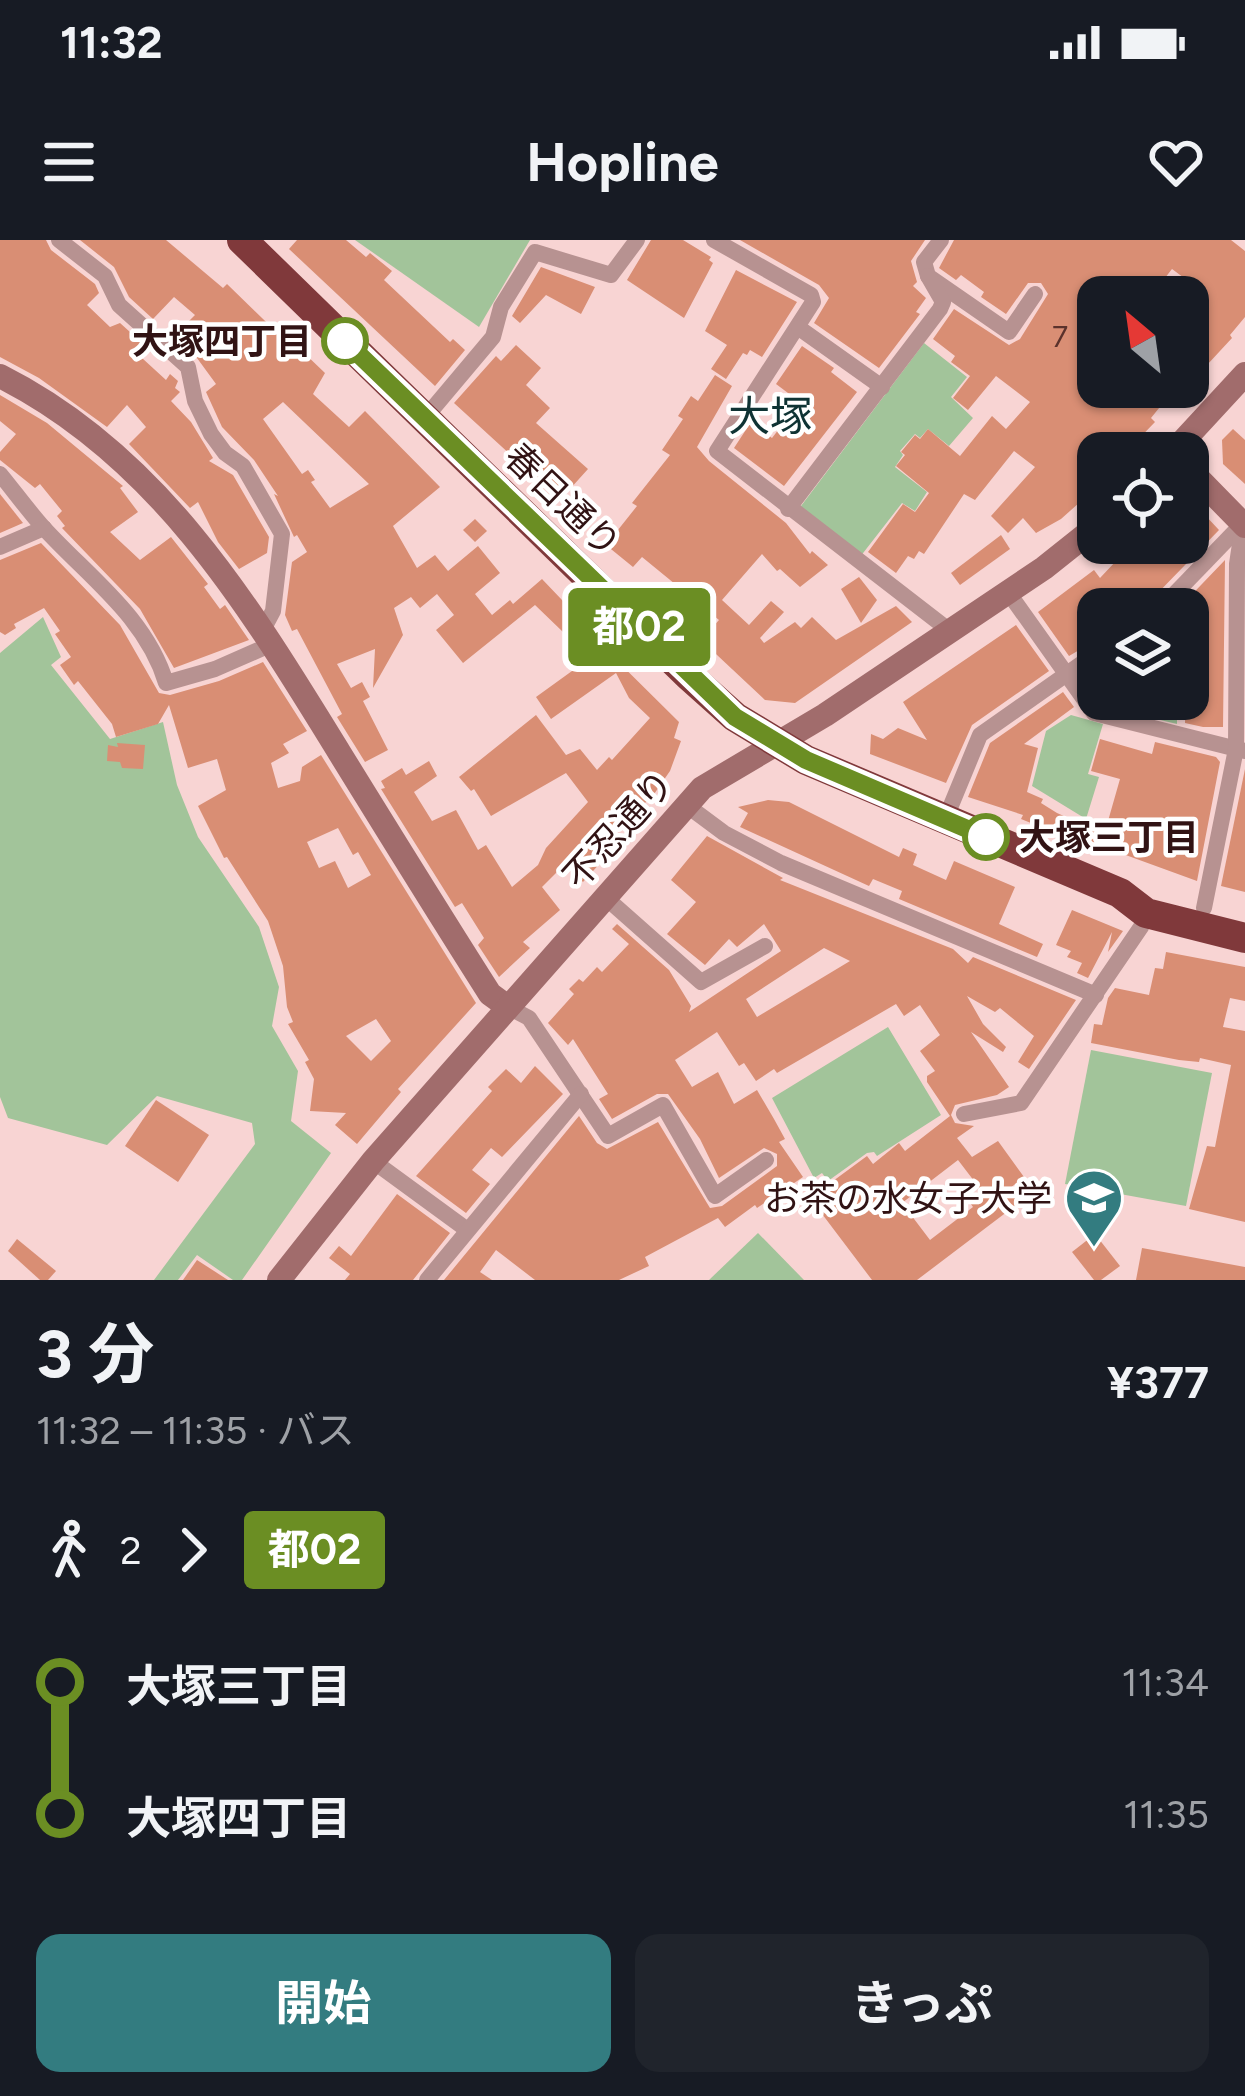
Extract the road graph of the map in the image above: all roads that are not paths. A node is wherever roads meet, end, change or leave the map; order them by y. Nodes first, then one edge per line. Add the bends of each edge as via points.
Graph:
1 (59, 240) edge
2 (242, 240) edge
3 (637, 240) edge
4 (714, 240) edge
5 (941, 240) edge
6 (928, 276) junction
7 (1035, 294) dead end
8 (799, 328) junction
9 (1245, 374) edge
10 (0, 376) edge
11 (882, 386) junction
12 (424, 419) junction
13 (1191, 432) edge
14 (0, 474) edge
15 (1209, 489) edge
16 (788, 509) junction
17 (1244, 524) edge
18 (44, 528) junction
19 (1077, 541) edge
20 (0, 548) edge
21 (1181, 588) edge
22 (1008, 592) junction
23 (950, 631) junction
24 (268, 636) junction
25 (1077, 667) edge
26 (1067, 674) junction
27 (775, 744) junction
28 (1240, 750) edge
29 (685, 804) junction
30 (945, 820) junction
31 (1120, 893) junction
32 (605, 897) junction
33 (1204, 908) junction
34 (1146, 913) junction
35 (1245, 917) edge
36 (1245, 938) edge
37 (765, 946) dead end
38 (1096, 995) junction
39 (508, 1007) junction
40 (581, 1094) junction
41 (964, 1114) dead end
42 (766, 1160) dead end
43 (373, 1161) junction
44 (466, 1229) junction
45 (279, 1280) edge
46 (427, 1280) edge

1 - 24 street via 106,276 119,305 188,367 211,434 243,466 282,534
2 - 12 highway, 春日通り
3 - 12 street via 611,275 535,252 501,307 493,337
4 - 8 street via 811,295
5 - 6 street via 924,262
6 - 7 street via 1009,332
6 - 11 street via 943,302
8 - 11 street
8 - 16 street via 717,451
9 - 13 main road
10 - 24 main road via 122,460 201,542
11 - 16 street
12 - 27 highway, 春日通り via 715,700
14 - 18 street
15 - 17 main road
16 - 23 street
17 - 21 street
17 - 28 street via 1237,564
18 - 20 street
18 - 24 street via 108,589 166,682 215,669
19 - 22 main road, 不忍通り
22 - 23 main road, 不忍通り
22 - 26 street
23 - 27 main road, 不忍通り
24 - 39 main road via 490,994
25 - 26 street
26 - 28 street via 1094,713
26 - 30 street via 980,735
27 - 29 main road, 不忍通り
27 - 30 highway, 春日通り
28 - 33 street
29 - 32 main road, 不忍通り
29 - 38 street via 781,862
30 - 31 highway, 春日通り
31 - 33 highway, 春日通り
31 - 34 highway, 春日通り
32 - 37 street via 700,982
32 - 39 main road, 不忍通り
33 - 35 highway, 春日通り
34 - 36 highway, 春日通り
34 - 38 street
38 - 41 street via 1021,1103
39 - 40 street via 529,1018
39 - 43 main road, 不忍通り
40 - 42 street via 608,1136 663,1105 715,1196
40 - 44 street
43 - 44 street
43 - 45 main road, 不忍通り
44 - 46 street

